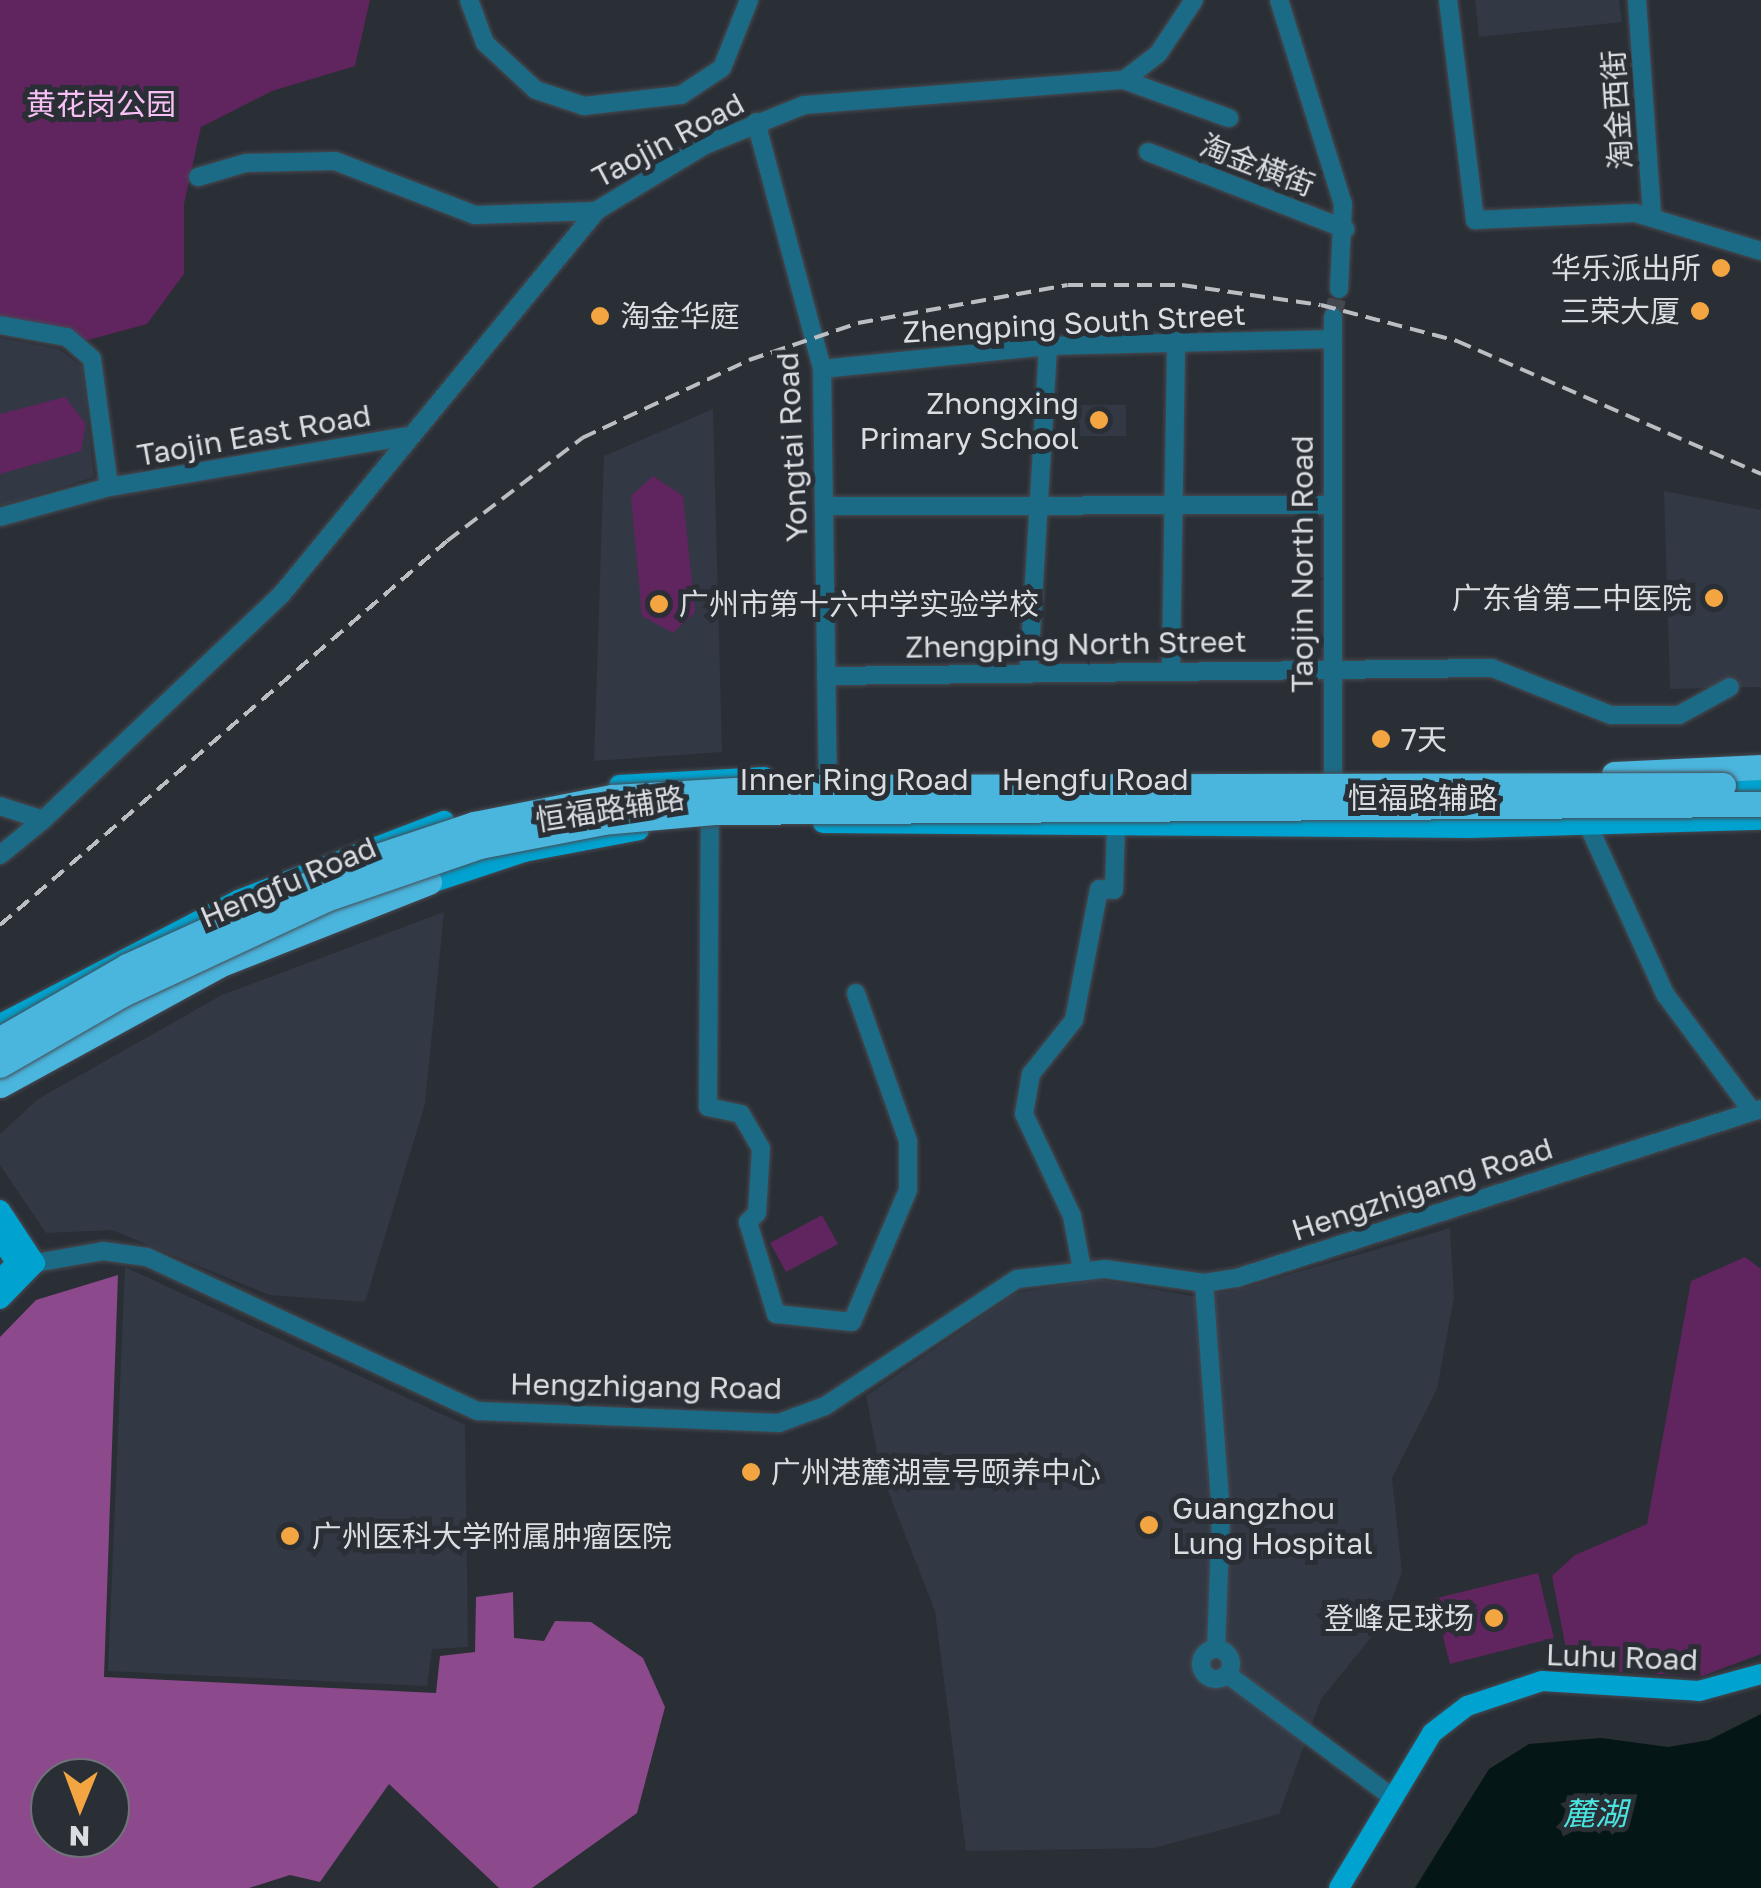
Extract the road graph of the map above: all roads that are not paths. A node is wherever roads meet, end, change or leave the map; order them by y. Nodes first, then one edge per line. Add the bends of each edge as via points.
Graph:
1 (469, 0) edge
2 (749, 0) edge
3 (1194, 0) edge
4 (1279, 0) edge
5 (1448, 0) edge
6 (1636, 0) edge
7 (1124, 80) junction
8 (1229, 118) dead end
9 (756, 122) junction
10 (1148, 152) dead end
11 (198, 176) dead end
12 (596, 211) junction
13 (1652, 215) junction
14 (1346, 229) junction
15 (1761, 251) edge
16 (1339, 289) tunnel mouth
17 (1333, 317) tunnel mouth
18 (0, 325) edge
19 (1330, 339) junction
20 (1176, 342) junction
21 (1048, 346) junction
22 (822, 369) junction
23 (406, 436) junction
24 (109, 487) junction
25 (1328, 504) junction
26 (1173, 505) junction
27 (824, 506) junction
28 (1036, 506) junction
29 (0, 517) edge
30 (1029, 668) junction
31 (1171, 668) junction
32 (1327, 670) junction
33 (826, 676) junction
34 (1730, 686) dead end
35 (1761, 758) edge
36 (1761, 767) edge
37 (1614, 774) junction
38 (828, 776) junction
39 (1761, 785) edge
40 (1333, 793) junction
41 (1563, 799) junction
42 (710, 800) junction
43 (1761, 805) edge
44 (0, 806) edge
45 (44, 820) junction
46 (1761, 820) edge
47 (1588, 825) junction
48 (1116, 826) junction
49 (1539, 826) junction
50 (458, 850) junction
51 (0, 856) edge
52 (429, 882) junction
53 (856, 994) dead end
54 (0, 1024) edge
55 (0, 1041) edge
56 (0, 1064) edge
57 (0, 1088) edge
58 (1756, 1110) edge
59 (0, 1210) edge
60 (0, 1239) edge
61 (26, 1263) junction
62 (1082, 1269) junction
63 (0, 1279) edge
64 (1204, 1283) junction
65 (0, 1299) edge
66 (1216, 1648) junction
67 (1227, 1674) junction
68 (1761, 1674) edge
69 (1392, 1796) junction
70 (1339, 1888) edge

1 - 2 street via 485,43 536,90 584,106 681,96 722,68
3 - 7 street via 1144,69
4 - 14 street
5 - 13 street via 1476,220
6 - 13 street, 淘金西街
7 - 8 street
7 - 9 street, Taojin Road via 873,94
9 - 12 street, Taojin Road
9 - 22 street, Yongtai Road
10 - 14 street, 淘金横街
11 - 12 street, Taojin Road via 246,163 335,160 474,215
12 - 23 street, Taojin East Road
13 - 15 street
14 - 16 street
17 - 19 street, Taojin North Road
18 - 24 street via 67,337 92,359
19 - 20 street, Zhengping South Street
19 - 25 street, Taojin North Road
20 - 21 street, Zhengping South Street
20 - 26 street
21 - 22 street, Zhengping South Street
21 - 28 street
22 - 27 street, Yongtai Road
23 - 24 street, Taojin East Road
23 - 45 street via 311,565
24 - 29 street, Taojin East Road
25 - 26 street
25 - 32 street, Taojin North Road
26 - 28 street
26 - 31 street
27 - 28 street
27 - 33 street, Yongtai Road
28 - 30 street
30 - 31 street, Zhengping North Street
30 - 33 street, Zhengping North Street
31 - 32 street, Zhengping North Street
32 - 34 street, Zhengping North Street via 1492,668 1611,715 1679,715
32 - 40 street, Taojin North Road
33 - 38 street, Yongtai Road
35 - 37 main road, 恒福路辅路
36 - 37 highway
37 - 40 main road, 恒福路辅路
37 - 41 main road
38 - 40 main road, 恒福路辅路
38 - 42 main road, 恒福路辅路
39 - 41 main road, Hengfu Road
39 - 55 highway, Inner Ring Road, bridge via 788,787 612,798 474,824 333,871 127,966
40 - 41 main road, Hengfu Road
40 - 42 main road, Hengfu Road
41 - 43 main road, Hengfu Road
41 - 49 main road
42 - 48 main road, 恒福路辅路
42 - 50 main road, Hengfu Road
42 - 52 main road, 恒福路辅路
42 - 53 street via 708,1107 741,1114 762,1148 757,1213 748,1222 776,1314 852,1322 908,1190 908,1140
42 - 54 main road, 恒福路辅路 via 534,800 364,847 139,945
42 - 55 main road, Hengfu Road via 539,812 364,862 131,967
43 - 56 highway, Inner Ring Road, bridge via 716,812 603,822 480,846 326,899 120,995
44 - 45 street
45 - 51 street
46 - 47 main road, 恒福路辅路
47 - 49 main road, 恒福路辅路
47 - 58 street via 1664,994
48 - 49 main road, 恒福路辅路
48 - 62 street via 1114,890 1099,889 1074,1020 1031,1074 1024,1114 1072,1216
50 - 52 main road
50 - 56 main road, Hengfu Road via 273,918
52 - 57 main road, 恒福路辅路 via 146,1012
52 - 57 highway via 288,932 104,1021
58 - 64 street, Hengzhigang Road via 1298,1262
59 - 61 main road
60 - 61 main road
61 - 62 street, Hengzhigang Road via 103,1251 147,1257 478,1410 754,1424 825,1406 996,1287
61 - 63 main road
61 - 65 main road
62 - 64 street, Hengzhigang Road
64 - 66 street via 1220,1514
66 - 67 street via 1231,1660
66 - 67 street via 1203,1656 1202,1670
67 - 69 street
68 - 69 main road, Luhu Road via 1699,1690 1571,1680 1511,1690 1445,1720
69 - 70 main road, Luhu Road

